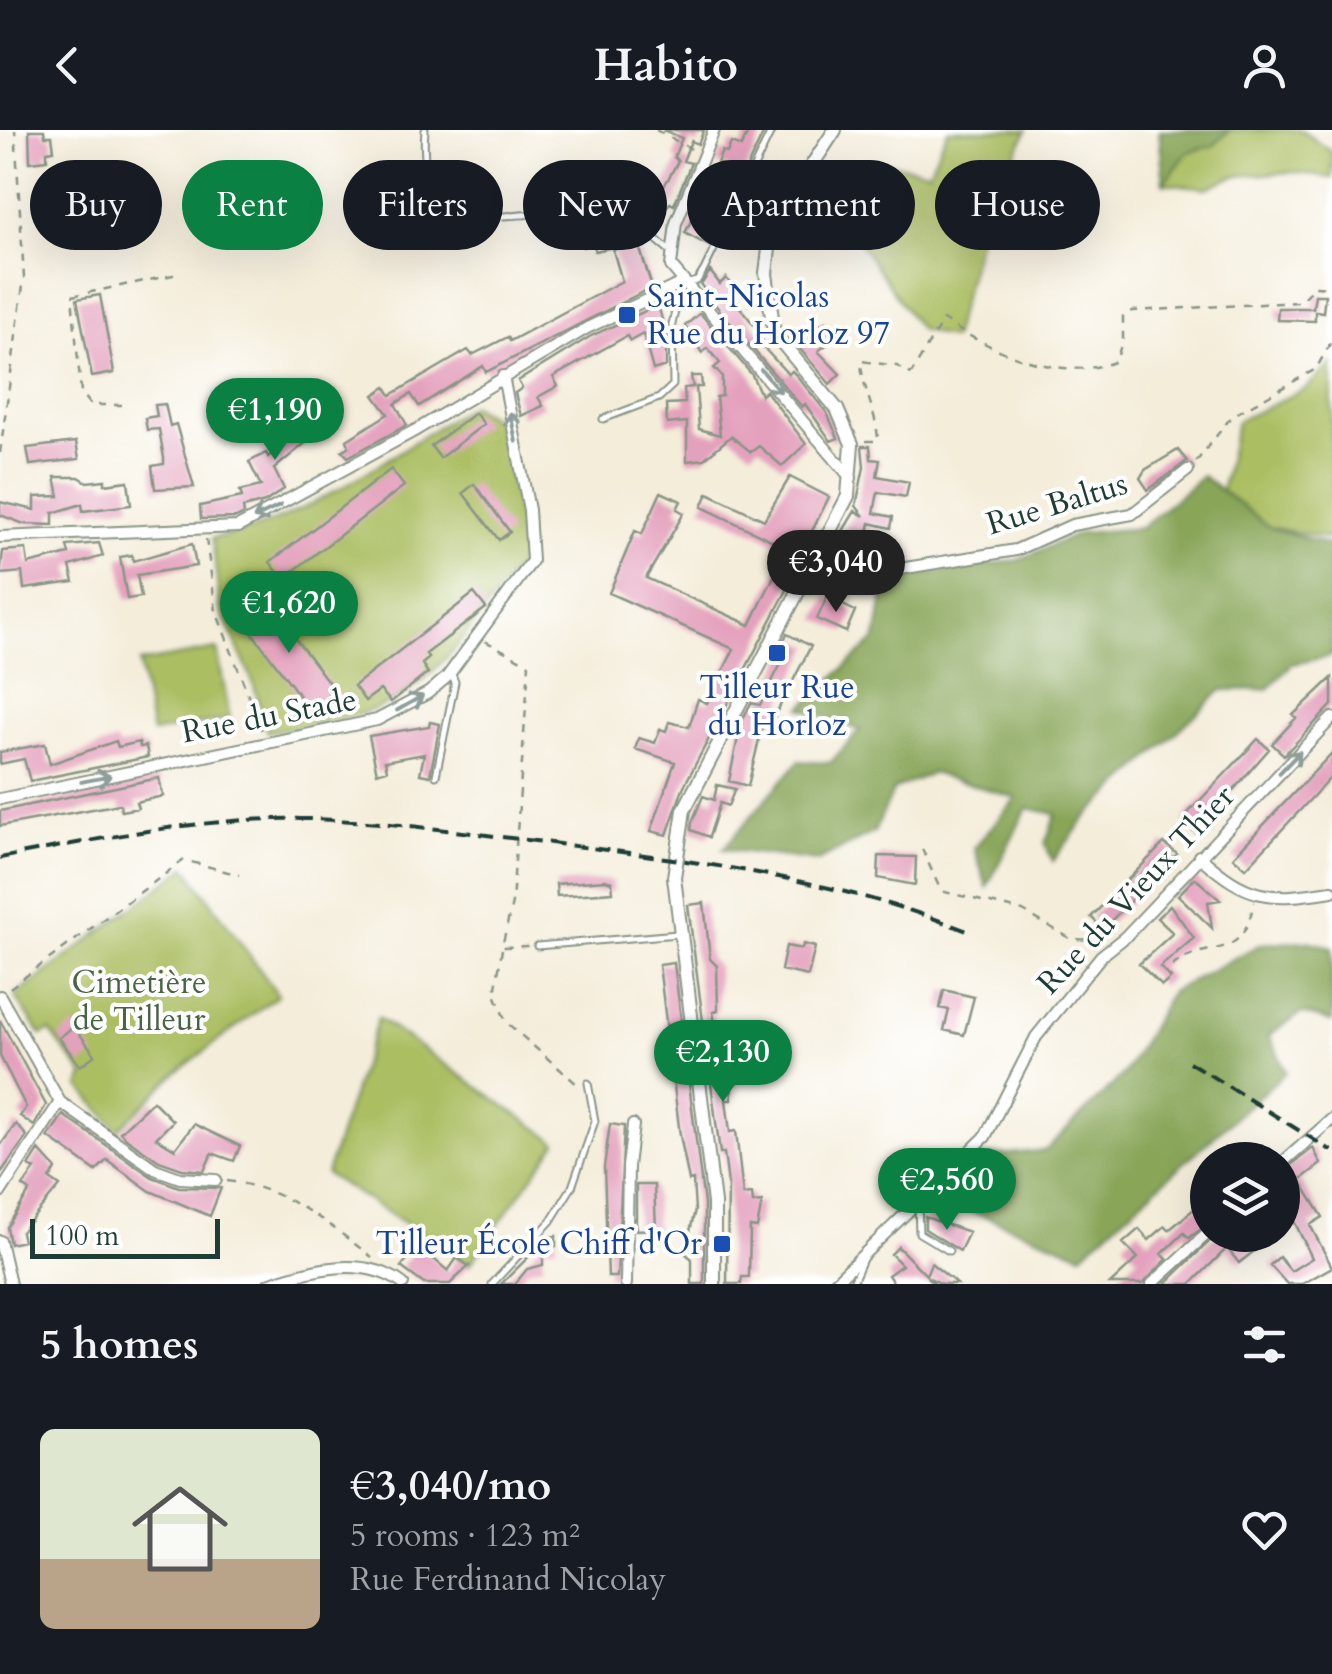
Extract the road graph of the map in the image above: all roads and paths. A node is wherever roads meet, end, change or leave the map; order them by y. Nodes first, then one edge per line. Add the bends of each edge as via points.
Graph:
1 (15, 130) edge
2 (425, 130) edge
3 (656, 130) edge
4 (714, 130) edge
5 (772, 130) edge
6 (836, 130) edge
7 (704, 155) junction
8 (670, 251) junction
9 (178, 274) dead end
10 (682, 283) junction
11 (1332, 287) edge
12 (1332, 340) edge
13 (502, 376) junction
14 (122, 406) dead end
15 (603, 419) dead end
16 (860, 441) dead end
17 (0, 453) edge
18 (1188, 470) joint
19 (851, 478) junction
20 (204, 529) junction
21 (0, 536) edge
22 (812, 563) junction
23 (478, 637) junction
24 (451, 671) junction
25 (1332, 718) edge
26 (265, 743) junction
27 (436, 776) dead end
28 (0, 799) edge
29 (922, 849) dead end
30 (1200, 856) junction
31 (239, 875) dead end
32 (1332, 891) edge
33 (1255, 895) junction
34 (681, 934) junction
35 (1114, 942) junction
36 (537, 946) joint
37 (502, 947) junction
38 (1172, 966) dead end
39 (0, 995) edge
40 (588, 1083) dead end
41 (590, 1092) junction
42 (60, 1102) junction
43 (1332, 1120) edge
44 (633, 1125) dead end
45 (1300, 1148) edge
46 (216, 1180) joint
47 (0, 1193) edge
48 (918, 1200) junction
49 (0, 1241) edge
50 (1190, 1249) edge
51 (949, 1252) dead end
52 (864, 1253) junction
53 (386, 1271) junction
54 (10, 1284) edge
55 (268, 1284) edge
56 (403, 1284) edge
57 (492, 1284) edge
58 (626, 1284) edge
59 (714, 1284) edge
60 (833, 1284) edge
61 (852, 1284) edge
62 (1152, 1284) edge

1 - 17 path via 24,278
2 - 8 lane via 426,170 435,195 457,211 492,218 607,208 623,212
3 - 7 path
4 - 7 street
5 - 10 lane via 704,270 697,281
6 - 19 street via 770,241 766,289 774,333 837,409 852,444
7 - 8 street
8 - 10 street
9 - 14 path via 72,296 81,392 91,405
10 - 13 street
10 - 15 lane via 672,324 676,376 668,392
10 -> 19 street
11 - 16 path via 1316,286 1299,302 1132,311 1122,316 1116,360 1091,371 978,342 943,320 911,374 861,361 878,441
12 - 18 path via 1316,369 1232,416
13 -> 20 street via 296,498 238,526
23 -> 13 street, Rue du Stade via 532,562
18 - 22 street, Rue Baltus via 1132,514 1072,525 1016,550 881,572
19 - 22 street
20 - 21 street
20 - 26 path via 216,611
22 - 34 street via 684,810 674,878
23 - 24 street, Rue du Stade
23 - 37 path via 529,664 512,902
26 -> 24 street, Rue du Stade via 377,720 428,693
24 - 27 lane via 455,682
30 -> 25 street, Rue du Vieux Thier
28 -> 26 street, Rue du Stade
29 - 35 path via 941,890 1022,912 1072,940
30 - 33 street via 1228,882
30 - 35 street, Rue du Vieux Thier
31 - 39 path via 184,860
32 - 33 street
33 - 38 path via 1249,927 1233,946 1187,955
34 - 36 lane
34 - 59 street via 714,1203
35 - 48 street, Rue du Vieux Thier via 1036,1037 985,1136
36 - 37 path
37 - 41 path via 495,994 506,1022
39 - 42 street
40 - 41 lane
41 - 57 lane via 595,1121 572,1187
42 - 46 street via 155,1169
42 - 47 street
43 - 45 street
44 - 58 street
46 - 53 path via 300,1204
48 - 51 lane via 919,1233
48 - 52 street, Rue du Vieux Thier
49 - 54 street
50 - 62 street
52 - 60 street, Rue du Vieux Thier
52 - 61 lane
53 - 55 street via 308,1270
53 - 56 street

